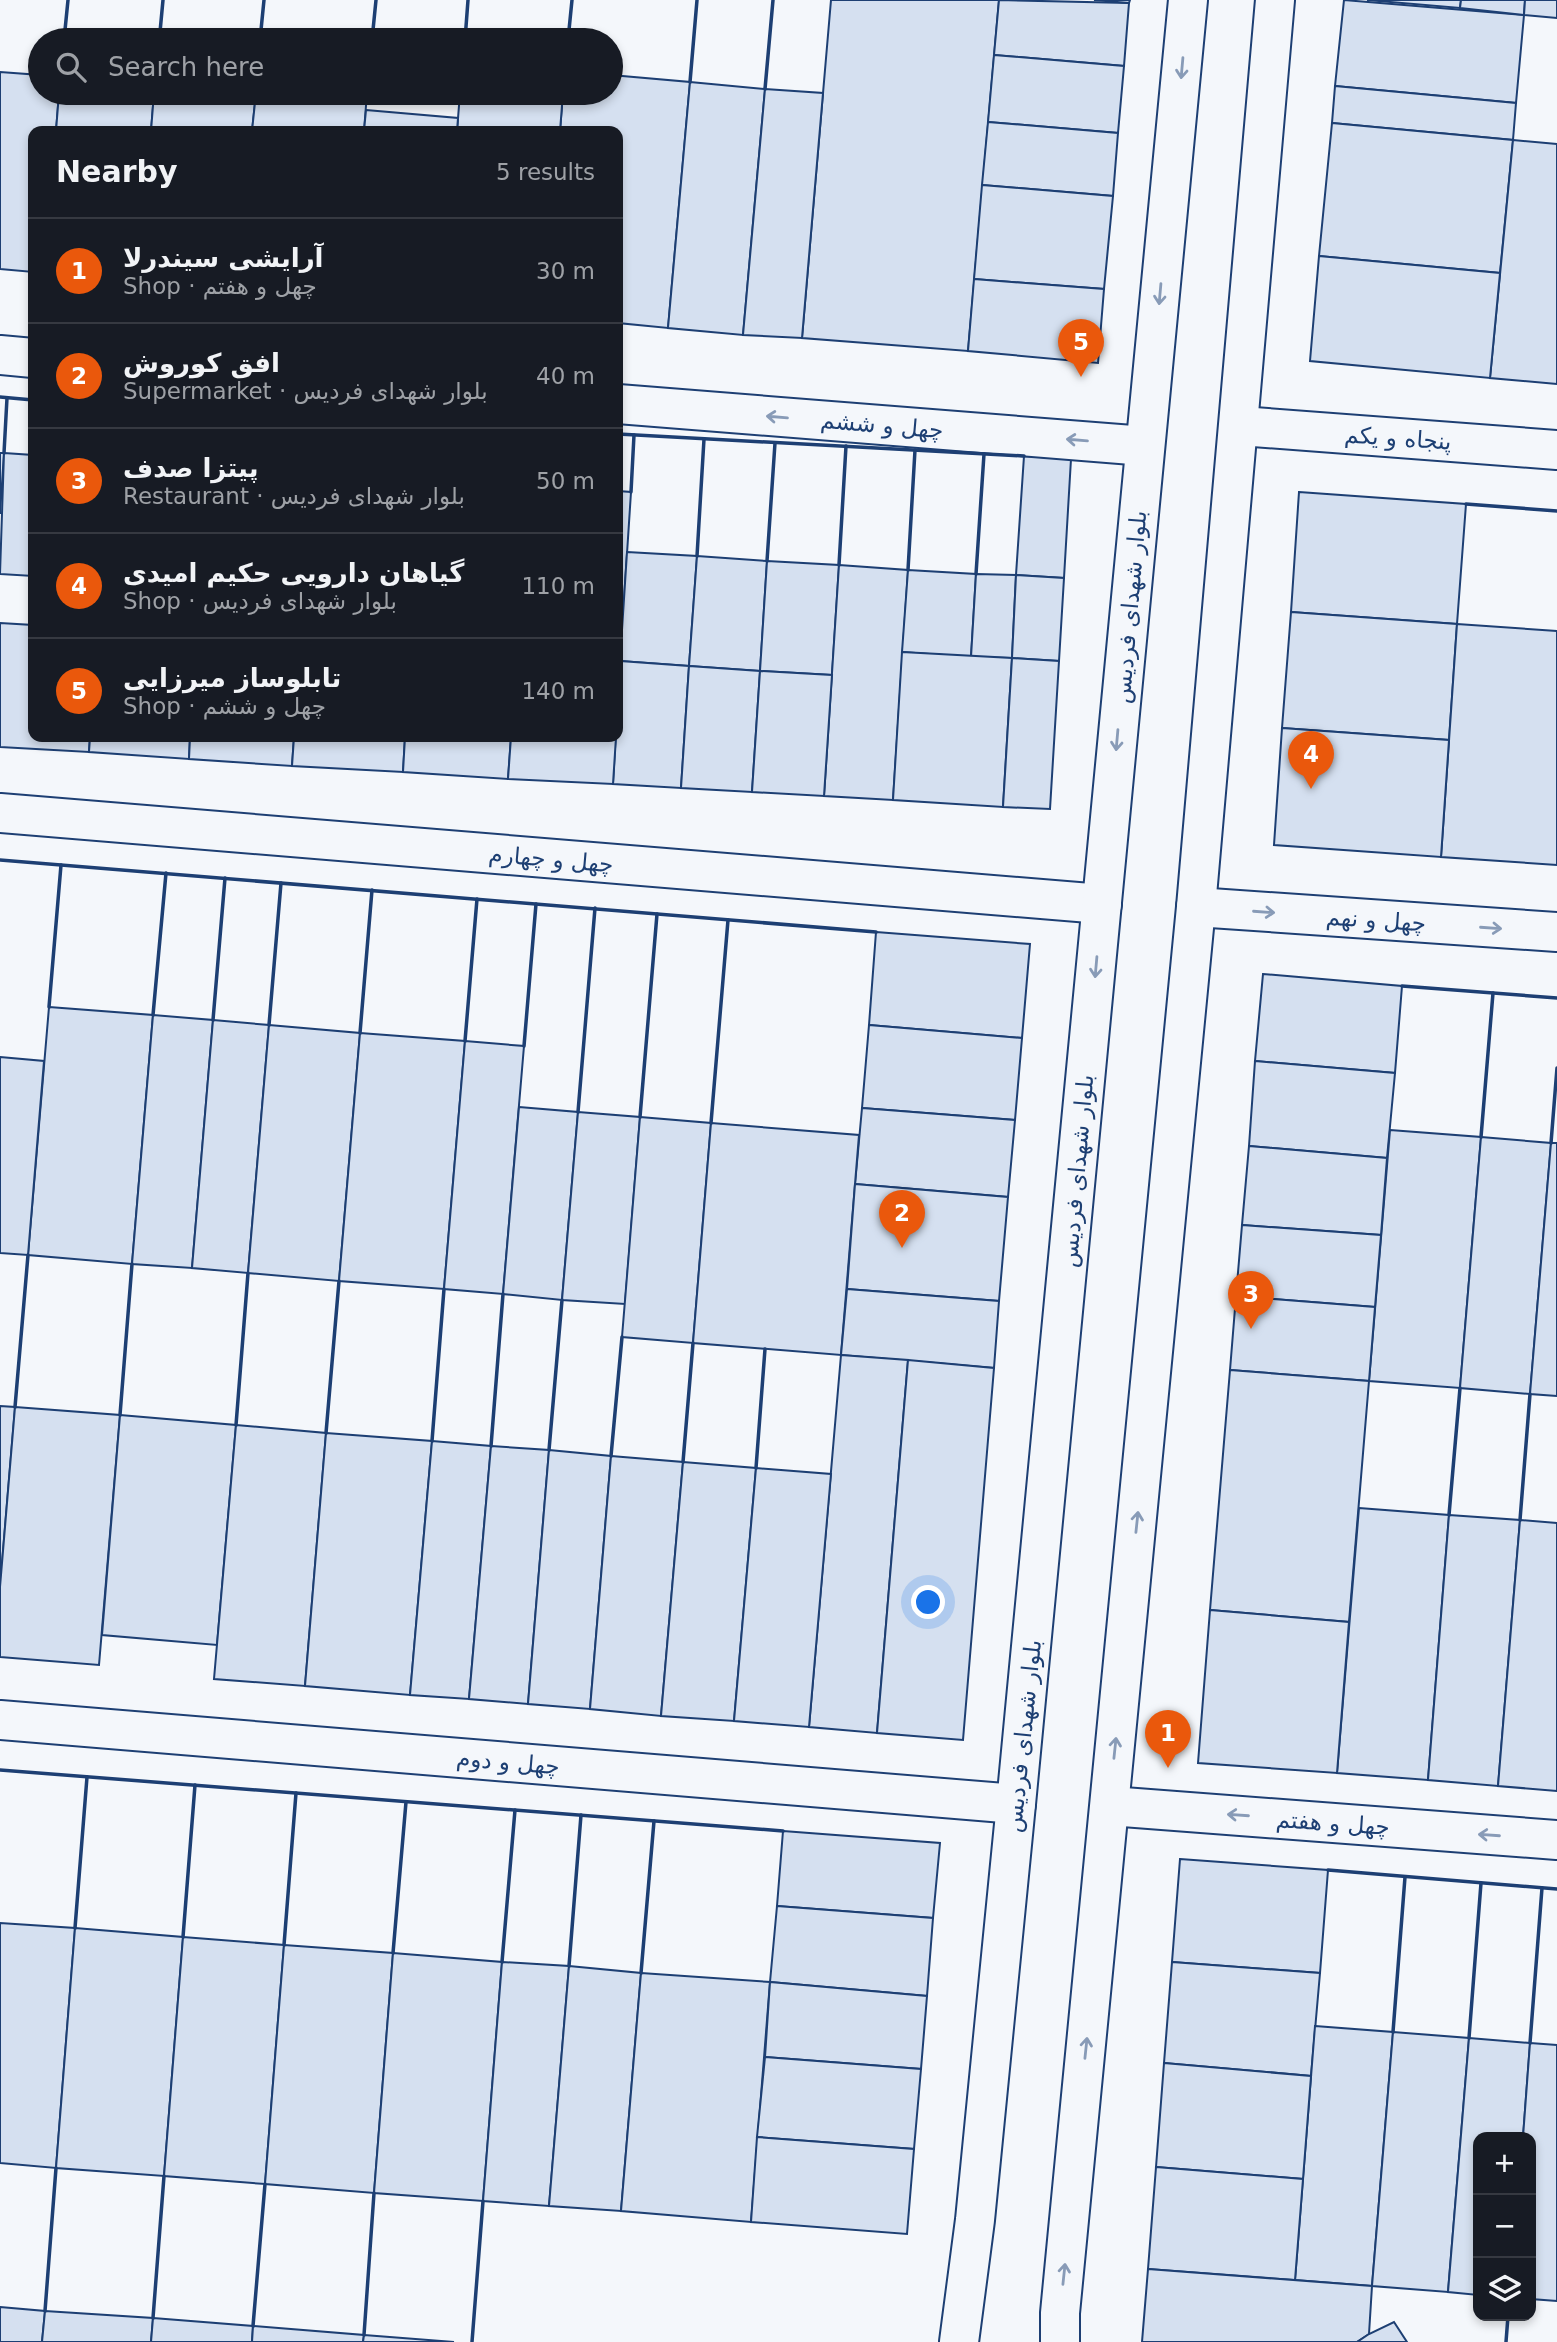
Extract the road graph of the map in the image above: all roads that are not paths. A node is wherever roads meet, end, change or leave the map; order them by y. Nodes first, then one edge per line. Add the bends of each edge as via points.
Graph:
1 (1188, 0) edge
2 (1275, 0) edge
3 (0, 355) edge
4 (28, 358) edge
5 (623, 404) edge
6 (1240, 426) junction
7 (1146, 446) junction
8 (1557, 450) edge
9 (0, 813) edge
10 (1102, 904) junction
11 (1196, 907) junction
12 (1557, 932) edge
13 (0, 1720) edge
14 (1016, 1804) junction
15 (1110, 1806) junction
16 (1557, 1840) edge
17 (960, 2342) edge
18 (1060, 2342) edge

1 -> 7 main road, بلوار شهدای فردیس
2 - 6 main road
3 - 4 main road
7 -> 5 main road, چهل و ششم
6 - 8 main road, پنجاه و یکم
6 - 11 main road
7 -> 10 main road, بلوار شهدای فردیس
9 - 10 main road, چهل و چهارم
10 -> 14 main road, بلوار شهدای فردیس
11 -> 12 main road, چهل و نهم
15 -> 11 main road
13 - 14 main road, چهل و دوم
14 - 17 main road, بلوار شهدای فردیس
16 -> 15 main road, چهل و هفتم
18 -> 15 main road

